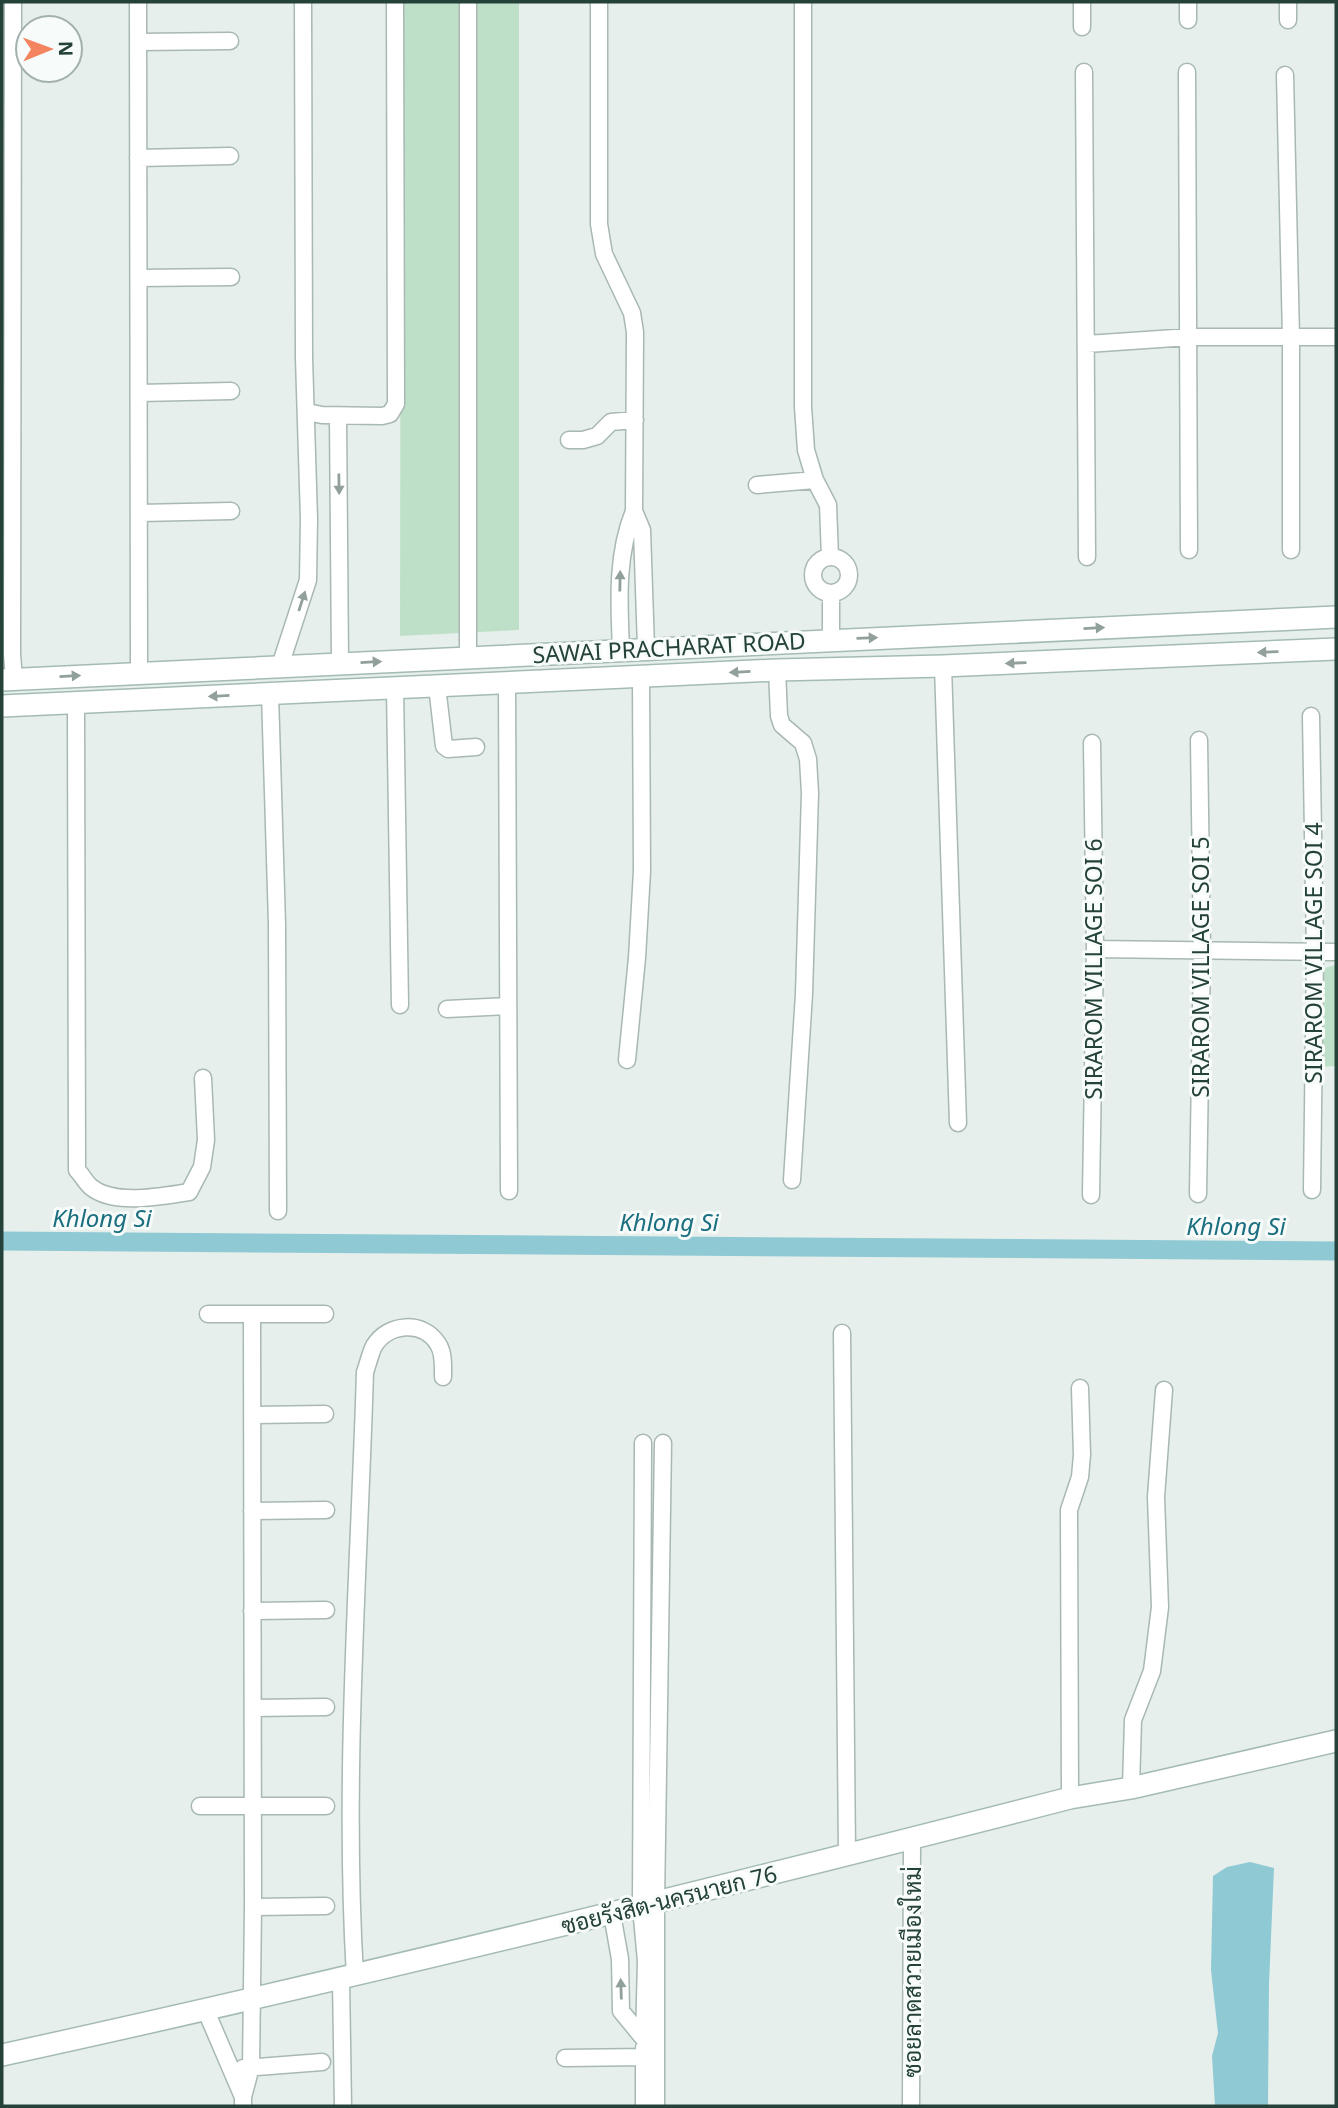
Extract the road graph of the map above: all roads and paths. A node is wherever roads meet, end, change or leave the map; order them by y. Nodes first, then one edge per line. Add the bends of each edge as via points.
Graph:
1 (13, 2) edge
2 (138, 2) edge
3 (303, 2) edge
4 (395, 2) edge
5 (468, 2) edge
6 (599, 2) edge
7 (803, 2) edge
8 (1082, 2) edge
9 (1188, 2) edge
10 (1288, 2) edge
11 (1188, 20) dead end
12 (1288, 20) dead end
13 (1082, 27) dead end
14 (230, 41) dead end
15 (138, 43) junction
16 (1084, 72) dead end
17 (1187, 72) dead end
18 (1285, 75) dead end
19 (230, 156) dead end
20 (138, 158) junction
21 (231, 277) dead end
22 (139, 278) junction
23 (1189, 337) junction
24 (1336, 337) edge
25 (1291, 338) junction
26 (1087, 344) junction
27 (231, 391) dead end
28 (139, 393) junction
29 (307, 412) junction
30 (338, 416) junction
31 (635, 420) junction
32 (569, 440) dead end
33 (815, 480) junction
34 (757, 485) dead end
35 (232, 511) dead end
36 (634, 511) junction
37 (140, 513) junction
38 (310, 519) junction
39 (340, 520) junction
40 (1189, 550) dead end
41 (1291, 550) dead end
42 (830, 556) junction
43 (1087, 557) dead end
44 (831, 593) junction
45 (1336, 617) edge
46 (1209, 622) junction
47 (831, 639) junction
48 (646, 648) junction
49 (621, 649) junction
50 (1336, 649) edge
51 (1212, 654) junction
52 (468, 657) junction
53 (340, 663) junction
54 (280, 666) junction
55 (943, 666) junction
56 (777, 670) junction
57 (139, 673) junction
58 (641, 676) junction
59 (8, 679) edge
60 (507, 683) junction
61 (437, 686) junction
62 (395, 688) junction
63 (270, 694) junction
64 (76, 703) junction
65 (2, 706) edge
66 (1311, 716) dead end
67 (1199, 740) dead end
68 (1092, 743) dead end
69 (476, 747) dead end
70 (1095, 949) junction
71 (1202, 950) junction
72 (1315, 951) junction
73 (1336, 952) edge
74 (400, 1005) dead end
75 (508, 1006) junction
76 (447, 1009) dead end
77 (627, 1060) dead end
78 (203, 1078) dead end
79 (958, 1123) dead end
80 (792, 1180) dead end
81 (1312, 1190) dead end
82 (509, 1191) dead end
83 (1198, 1194) dead end
84 (1091, 1195) dead end
85 (278, 1211) dead end
86 (208, 1314) dead end
87 (325, 1314) dead end
88 (252, 1315) junction
89 (842, 1334) dead end
90 (443, 1377) dead end
91 (1080, 1388) dead end
92 (1164, 1390) dead end
93 (326, 1414) dead end
94 (252, 1415) junction
95 (643, 1443) dead end
96 (663, 1443) dead end
97 (326, 1510) dead end
98 (252, 1511) junction
99 (326, 1610) dead end
100 (253, 1611) junction
101 (326, 1707) dead end
102 (253, 1708) junction
103 (1336, 1741) edge
104 (1131, 1788) junction
105 (1070, 1798) junction
106 (200, 1806) dead end
107 (326, 1806) dead end
108 (253, 1807) junction
109 (912, 1839) junction
110 (846, 1855) junction
111 (649, 1905) junction
112 (326, 1906) dead end
113 (253, 1907) junction
114 (612, 1914) junction
115 (348, 1978) junction
116 (250, 2001) junction
117 (206, 2011) junction
118 (644, 2039) junction
119 (2, 2055) edge
120 (644, 2057) junction
121 (565, 2058) dead end
122 (322, 2062) dead end
123 (251, 2067) junction
124 (230, 2069) junction
125 (243, 2102) edge
126 (343, 2106) edge
127 (644, 2106) edge
128 (656, 2106) edge
129 (911, 2106) edge

1 - 59 street via 12,654
2 - 15 street
3 - 29 street
4 - 30 street via 396,404 390,414 382,416
5 - 52 street
6 - 31 street via 599,224 604,254 632,313
7 - 33 street via 803,407 806,450
8 - 13 street
9 - 11 street
10 - 12 street
14 - 15 street
15 - 20 street
16 - 26 street
17 - 23 street
18 - 25 street
19 - 20 street
20 - 22 street
21 - 22 street
22 - 28 street
23 - 25 street
23 - 26 street
23 - 40 street
24 - 25 street
25 - 41 street
26 - 43 street
27 - 28 street
28 - 37 street
29 - 30 street
29 - 38 street
30 -> 39 street
31 - 32 street via 611,422 597,436
31 - 36 street
33 - 34 street
33 - 42 street via 828,505
35 - 37 street
36 - 48 street via 642,530
49 -> 36 street via 620,567
37 - 57 street
38 - 39 street
54 -> 38 street via 306,589
39 - 53 street
42 - 44 street via 817,562 813,575 818,588
42 - 44 street via 843,562 849,575 844,588
44 - 47 street
45 - 46 main road, SAWAI PRACHARAT ROAD
47 -> 46 main road, SAWAI PRACHARAT ROAD
46 - 51 main road
47 - 48 main road, SAWAI PRACHARAT ROAD
48 - 49 main road, SAWAI PRACHARAT ROAD
49 - 52 main road, SAWAI PRACHARAT ROAD
50 -> 51 main road, SAWAI PRACHARAT ROAD
51 -> 55 main road, SAWAI PRACHARAT ROAD
53 -> 52 main road, SAWAI PRACHARAT ROAD
53 - 54 main road, SAWAI PRACHARAT ROAD
54 - 57 main road, SAWAI PRACHARAT ROAD
55 - 56 main road, SAWAI PRACHARAT ROAD
55 - 79 street
56 -> 58 main road, SAWAI PRACHARAT ROAD
56 - 80 street via 779,716 782,725 803,743 810,793
59 -> 57 main road, SAWAI PRACHARAT ROAD
58 - 60 main road, SAWAI PRACHARAT ROAD
58 - 77 street via 642,871
60 - 61 main road, SAWAI PRACHARAT ROAD
60 - 75 street
61 - 62 main road, SAWAI PRACHARAT ROAD
61 - 69 street via 444,746
62 - 63 main road, SAWAI PRACHARAT ROAD
62 - 74 street
63 -> 64 main road, SAWAI PRACHARAT ROAD
63 - 85 street
64 - 65 main road, SAWAI PRACHARAT ROAD
64 - 78 street via 77,1170 90,1187 108,1197 189,1192 202,1167 206,1140
66 - 72 street, SIRAROM VILLAGE SOI 4
67 - 71 street, SIRAROM VILLAGE SOI 5
68 - 70 street, SIRAROM VILLAGE SOI 6
70 - 71 street
70 - 84 street, SIRAROM VILLAGE SOI 6
71 - 72 street
71 - 83 street, SIRAROM VILLAGE SOI 5
72 - 73 street
72 - 81 street, SIRAROM VILLAGE SOI 4
75 - 76 street
75 - 82 street
86 - 88 street
87 - 88 street
88 - 94 street
89 - 110 street
90 - 115 street via 438,1343 421,1330 405,1327 383,1336 373,1347 365,1372 353,1632
91 - 105 street via 1080,1477 1069,1510
92 - 104 street via 1156,1497 1160,1607 1152,1671 1133,1720
93 - 94 street
94 - 98 street
95 - 111 street
96 - 111 street
97 - 98 street
98 - 100 street
99 - 100 street
100 - 102 street
101 - 102 street
102 - 108 street
103 - 104 main road, ซอยรังสิต-นครนายก 76
104 - 105 main road, ซอยรังสิต-นครนายก 76
105 - 109 main road, ซอยรังสิต-นครนายก 76
106 - 108 street
107 - 108 street
108 - 113 street
109 - 110 main road, ซอยรังสิต-นครนายก 76
109 - 129 street, ซอยลาดสวายเมืองใหม่
110 - 111 main road, ซอยรังสิต-นครนายก 76
111 - 114 main road, ซอยรังสิต-นครนายก 76
111 - 118 street
111 - 128 street
112 - 113 street
113 - 116 street
114 - 115 main road, ซอยรังสิต-นครนายก 76
118 -> 114 street via 621,2011 620,1959
115 - 116 main road, ซอยรังสิต-นครนายก 76
115 - 126 street
116 - 117 main road, ซอยรังสิต-นครนายก 76
116 - 123 street
117 - 119 main road, ซอยรังสิต-นครนายก 76
117 - 124 street
118 - 120 street
120 - 121 street
120 - 127 street
122 - 123 street
123 - 124 street
123 - 125 street
124 - 125 street

